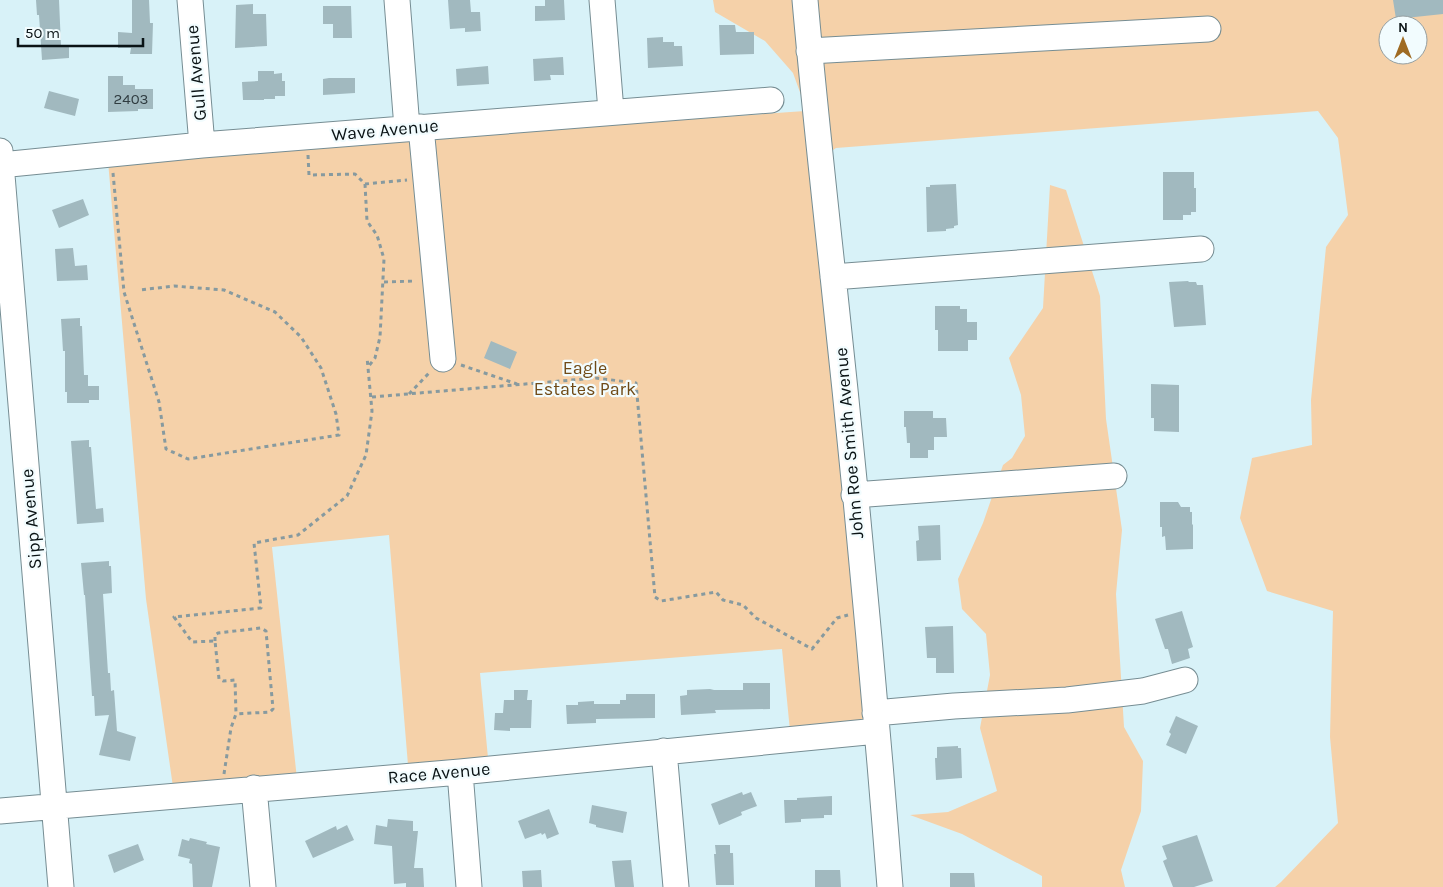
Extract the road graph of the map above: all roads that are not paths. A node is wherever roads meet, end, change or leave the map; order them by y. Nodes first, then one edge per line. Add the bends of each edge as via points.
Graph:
1 (190, 0) edge
2 (396, 0) edge
3 (602, 0) edge
4 (805, 0) edge
5 (1208, 29) dead end
6 (809, 52) junction
7 (771, 100) dead end
8 (611, 111) junction
9 (414, 128) junction
10 (202, 145) junction
11 (0, 160) edge
12 (1201, 249) dead end
13 (833, 277) junction
14 (443, 359) road end
15 (1114, 476) dead end
16 (854, 495) junction
17 (1185, 680) dead end
18 (876, 722) junction
19 (664, 751) junction
20 (460, 772) junction
21 (254, 788) junction
22 (54, 806) junction
23 (0, 811) edge
24 (61, 887) edge
25 (263, 887) edge
26 (469, 887) edge
27 (676, 887) edge
28 (890, 887) edge

1 - 10 street, Gull Avenue
2 - 9 street
3 - 8 street
4 - 6 street, John Roe Smith Avenue
5 - 6 street
6 - 13 street, John Roe Smith Avenue
7 - 8 street, Wave Avenue
8 - 9 street, Wave Avenue
9 - 10 street, Wave Avenue
9 - 14 street via 426,178
10 - 11 street, Wave Avenue
11 - 22 street, Sipp Avenue
12 - 13 street
13 - 16 street, John Roe Smith Avenue
15 - 16 street
16 - 18 street, John Roe Smith Avenue
17 - 18 street, Race Avenue via 1143,692 954,706
18 - 19 street, Race Avenue
18 - 28 street, John Roe Smith Avenue
19 - 20 street, Race Avenue
19 - 27 street
20 - 21 street, Race Avenue
20 - 26 street
21 - 22 street, Race Avenue
21 - 25 street
22 - 23 street, Race Avenue
22 - 24 street, Sipp Avenue

